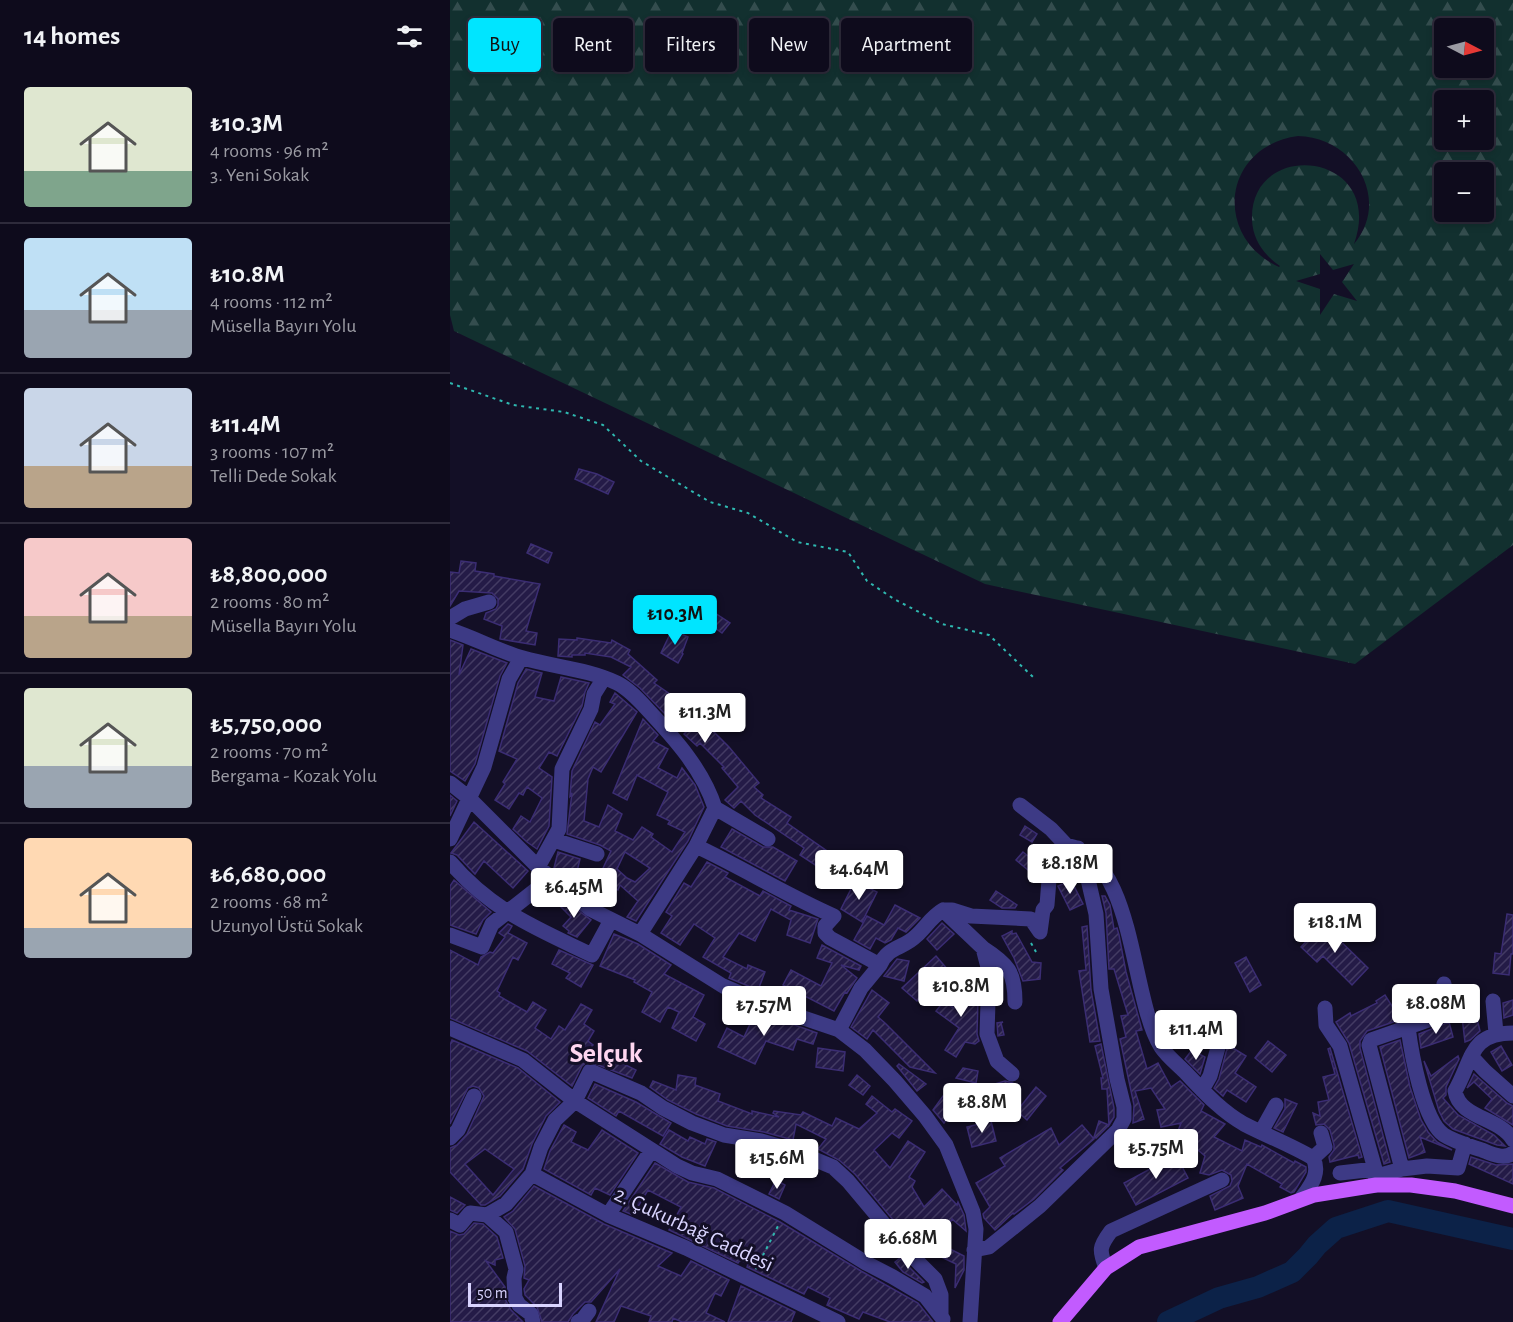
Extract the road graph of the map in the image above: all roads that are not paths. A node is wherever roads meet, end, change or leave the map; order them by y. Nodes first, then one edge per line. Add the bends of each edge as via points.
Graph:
1 (489, 602) dead end
2 (450, 618) edge
3 (450, 630) edge
4 (521, 658) junction
5 (604, 678) junction
6 (450, 783) edge
7 (469, 798) junction
8 (1020, 805) dead end
9 (715, 808) junction
10 (450, 839) edge
11 (768, 839) dead end
12 (554, 840) junction
13 (696, 846) junction
14 (1072, 847) junction
15 (597, 854) dead end
16 (450, 862) edge
17 (538, 867) junction
18 (552, 877) junction
19 (943, 910) junction
20 (508, 914) junction
21 (611, 920) junction
22 (640, 934) junction
23 (450, 935) edge
24 (983, 948) junction
25 (880, 964) junction
26 (1444, 984) dead end
27 (1493, 1001) dead end
28 (1015, 1002) dead end
29 (1325, 1008) dead end
30 (1408, 1027) junction
31 (450, 1028) edge
32 (839, 1030) junction
33 (1496, 1033) junction
34 (1513, 1033) edge
35 (1219, 1044) dead end
36 (1471, 1056) junction
37 (1012, 1074) dead end
38 (1202, 1090) junction
39 (474, 1096) dead end
40 (1513, 1096) edge
41 (575, 1101) junction
42 (1276, 1105) dead end
43 (1261, 1132) junction
44 (450, 1138) edge
45 (1513, 1140) edge
46 (1465, 1144) junction
47 (651, 1151) junction
48 (1513, 1153) edge
49 (1402, 1169) junction
50 (1340, 1173) dead end
51 (532, 1174) junction
52 (1376, 1176) junction
53 (1222, 1180) dead end
54 (1301, 1199) junction
55 (1511, 1205) edge
56 (487, 1215) junction
57 (608, 1215) junction
58 (450, 1220) edge
59 (974, 1250) junction
60 (1106, 1268) junction
61 (943, 1318) edge
62 (533, 1322) edge
63 (838, 1322) edge
64 (970, 1322) edge
65 (1060, 1322) edge

1 - 2 street
3 - 4 street
4 - 5 street
4 - 7 street via 509,679 484,767
5 - 9 street via 633,694 671,735 705,782
5 - 12 street via 562,769 559,829
6 - 7 street
7 - 10 street
7 - 17 street
8 - 14 street
9 - 11 street
9 - 13 street
12 - 15 street
12 - 17 street
13 - 22 street
13 - 25 street via 834,916 825,926 825,933
14 - 19 street via 1051,854 1046,868 1047,905 1040,932 1031,919 971,916
14 - 38 street via 1094,860 1110,884 1131,940 1153,1031 1162,1048
14 - 59 street via 1084,862 1096,914 1101,989 1124,1119 1118,1130 1040,1206 989,1247
16 - 20 street
17 - 18 street
18 - 20 street
18 - 21 street via 590,909
19 - 24 street
19 - 25 street via 915,937 885,954
20 - 21 street via 592,956
20 - 23 street via 492,924 482,947
21 - 22 street
22 - 32 street via 723,986
24 - 28 street via 1010,972 1015,981
24 - 37 street via 989,971 987,1034 997,1061
25 - 32 street via 861,988
26 - 30 street via 1447,1011
27 - 33 street
29 - 52 street via 1326,1025 1341,1046
30 - 46 street via 1412,1058 1434,1123 1443,1134
30 - 49 street via 1371,1040 1369,1045
31 - 41 street via 524,1060
32 - 59 street via 895,1081 946,1145 973,1212
33 - 34 street
33 - 36 street via 1487,1036
35 - 38 street
36 - 40 street
36 - 45 street via 1455,1091 1456,1098
38 - 43 street via 1217,1105
39 - 44 street
41 - 47 street
41 - 51 street via 555,1120
41 - 61 street via 590,1071 641,1093 692,1123 724,1135 792,1150 833,1167 934,1279 941,1295
42 - 43 street
43 - 54 street via 1319,1148 1316,1177
46 - 48 street via 1500,1156
46 - 49 street via 1458,1168
47 - 57 street
47 - 61 street via 785,1213 925,1296
49 - 52 street
50 - 52 street
51 - 56 street via 506,1204
51 - 57 street, 2. Çukurbağ Caddesi
52 - 54 main road
52 - 55 main road
53 - 60 street via 1111,1231 1101,1244
54 - 60 main road via 1265,1213 1139,1247
56 - 58 street via 470,1213 460,1225
56 - 62 street via 506,1232 516,1269 515,1298 531,1314
57 - 63 street, 2. Çukurbağ Caddesi
59 - 64 street
60 - 65 main road

